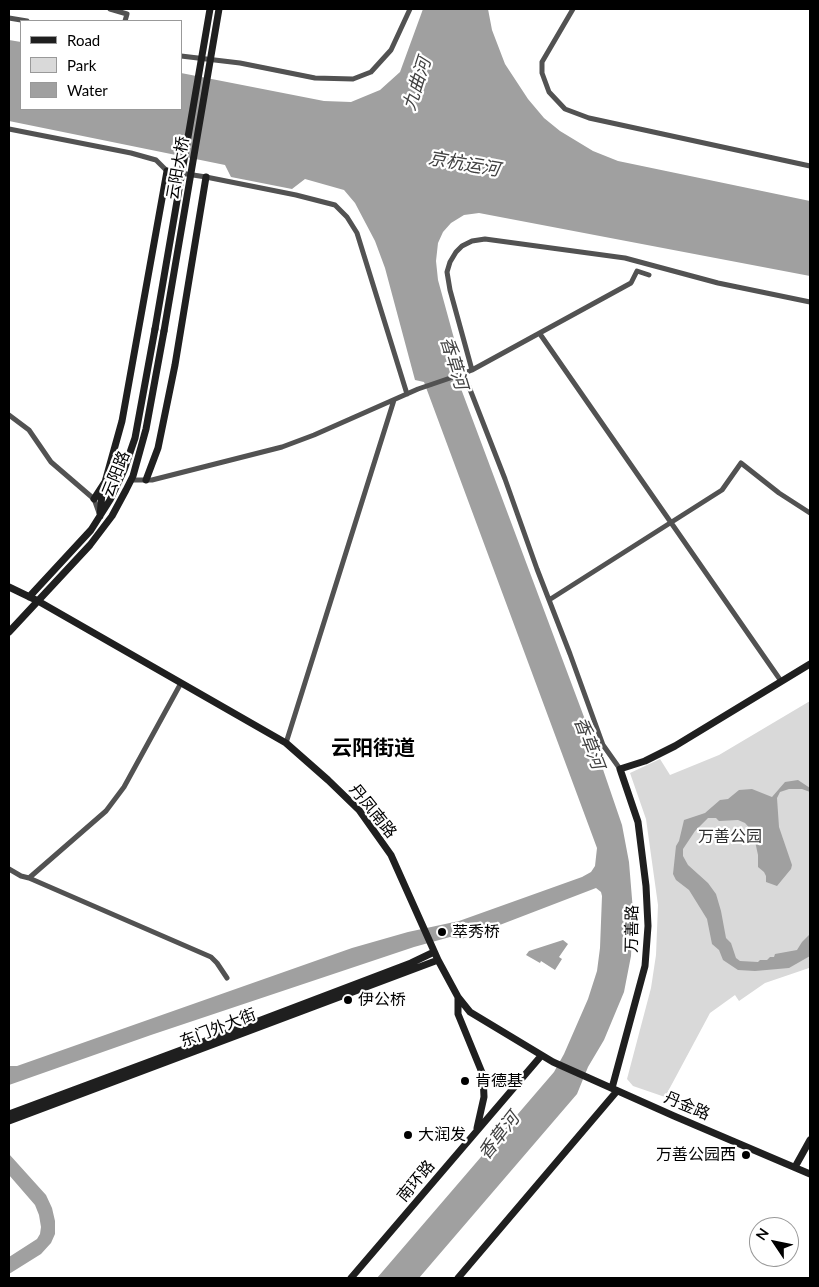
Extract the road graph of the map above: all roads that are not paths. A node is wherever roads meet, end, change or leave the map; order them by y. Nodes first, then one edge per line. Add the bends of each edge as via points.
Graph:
1 (110, 9) edge
2 (210, 9) edge
3 (219, 9) edge
4 (410, 9) edge
5 (573, 9) edge
6 (125, 20) edge
7 (182, 56) edge
8 (9, 129) edge
9 (810, 166) edge
10 (167, 172) junction
11 (206, 177) junction
12 (649, 275) dead end
13 (810, 302) edge
14 (155, 329) joint
15 (164, 332) joint
16 (540, 334) junction
17 (472, 370) junction
18 (463, 374) junction
19 (407, 394) junction
20 (394, 400) junction
21 (9, 415) edge
22 (128, 460) junction
23 (131, 480) junction
24 (146, 480) junction
25 (105, 482) junction
26 (94, 498) junction
27 (810, 513) edge
28 (100, 516) junction
29 (672, 522) junction
30 (9, 586) edge
31 (30, 597) junction
32 (549, 600) junction
33 (38, 601) junction
34 (9, 632) edge
35 (810, 664) edge
36 (781, 680) junction
37 (181, 683) junction
38 (286, 742) junction
39 (620, 769) junction
40 (9, 869) edge
41 (29, 878) junction
42 (434, 952) junction
43 (438, 960) junction
44 (226, 978) dead end
45 (458, 997) junction
46 (541, 1056) junction
47 (553, 1062) joint
48 (614, 1090) junction
49 (9, 1114) edge
50 (9, 1121) edge
51 (476, 1131) junction
52 (810, 1140) edge
53 (795, 1167) junction
54 (810, 1174) edge
55 (350, 1278) edge
56 (458, 1278) edge

1 - 6 street via 127,14
2 - 14 street, 云阳大桥, bridge
3 - 15 street, 云阳大桥, bridge
4 - 7 street via 391,50 372,72 353,79 315,78 240,63
5 - 9 street via 542,62 549,92 565,109 589,118
8 - 10 street via 131,153 156,160
10 - 11 street
10 - 25 street via 122,422
11 - 19 street via 335,205 357,233
11 - 24 street via 175,365 158,448
12 - 16 street via 636,271 631,284
13 - 17 street via 718,283 626,258 485,239 472,240 456,252 447,272
14 - 22 street, 云阳路
15 - 23 street, 云阳路 via 146,429
16 - 17 street
16 - 29 street
17 - 18 street
18 - 19 street
18 - 32 street
19 - 20 street
20 - 24 street via 282,447
20 - 38 street
21 - 26 street via 29,430 51,462
22 - 25 street
22 - 28 street, 云阳路
23 - 24 street
23 - 33 street, 云阳路 via 112,516 90,545
25 - 26 street
25 - 28 street
26 - 28 street
27 - 29 street via 741,463 722,490
28 - 31 street, 云阳路
29 - 32 street
29 - 36 street
30 - 31 street, 丹凤南路
31 - 33 street, 丹凤南路
32 - 39 street via 603,745
33 - 34 street, 云阳路
33 - 37 street, 丹凤南路
35 - 36 street
36 - 39 street via 675,746
37 - 38 street, 丹凤南路
37 - 41 street via 124,787 106,811
38 - 42 street, 丹凤南路 via 359,810 391,855
39 - 48 street, 万善路 via 638,822 648,926 645,966
40 - 41 street
41 - 44 street via 211,957
42 - 43 street, 丹凤南路
42 - 49 street, 东门外大街
43 - 45 street, 丹凤南路
43 - 50 street, 东门外大街
45 - 46 street, 丹凤南路 via 470,1012
45 - 51 street via 458,1014 483,1075 484,1097
46 - 47 street, 丹凤南路
46 - 51 street, 南环路
47 - 48 street, 丹金路
48 - 53 street, 丹金路
48 - 56 street, 万善路
51 - 55 street, 南环路
52 - 53 street
53 - 54 street, 丹金路

